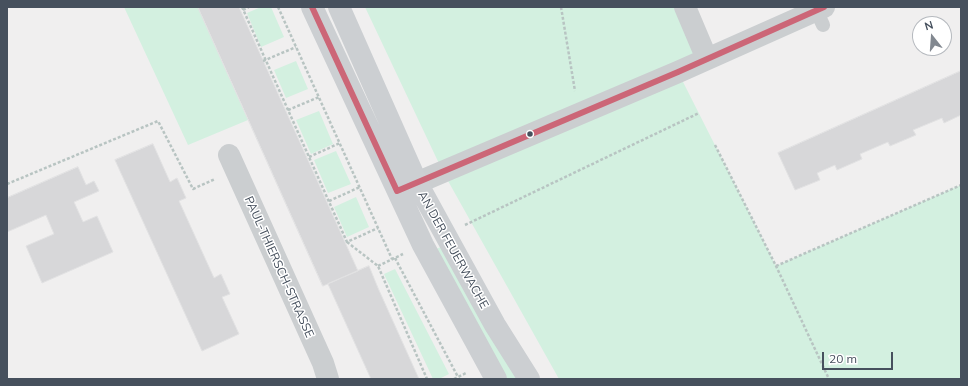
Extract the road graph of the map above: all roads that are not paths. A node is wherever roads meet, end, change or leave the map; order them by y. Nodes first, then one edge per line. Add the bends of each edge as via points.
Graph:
1 (312, 7) edge
2 (339, 7) edge
3 (685, 7) edge
4 (821, 14) edge
5 (707, 59) junction
6 (232, 162) road end
7 (407, 187) junction
8 (328, 379) edge
9 (496, 379) edge
10 (528, 379) edge

1 - 7 street, AN DER FEUERWACHE
2 - 7 street, AN DER FEUERWACHE
3 - 5 street
4 - 5 street
5 - 7 street
6 - 8 street, PAUL-THIERSCH-STRASSE
7 - 9 street, AN DER FEUERWACHE via 423,245
7 - 10 street, AN DER FEUERWACHE via 444,234

